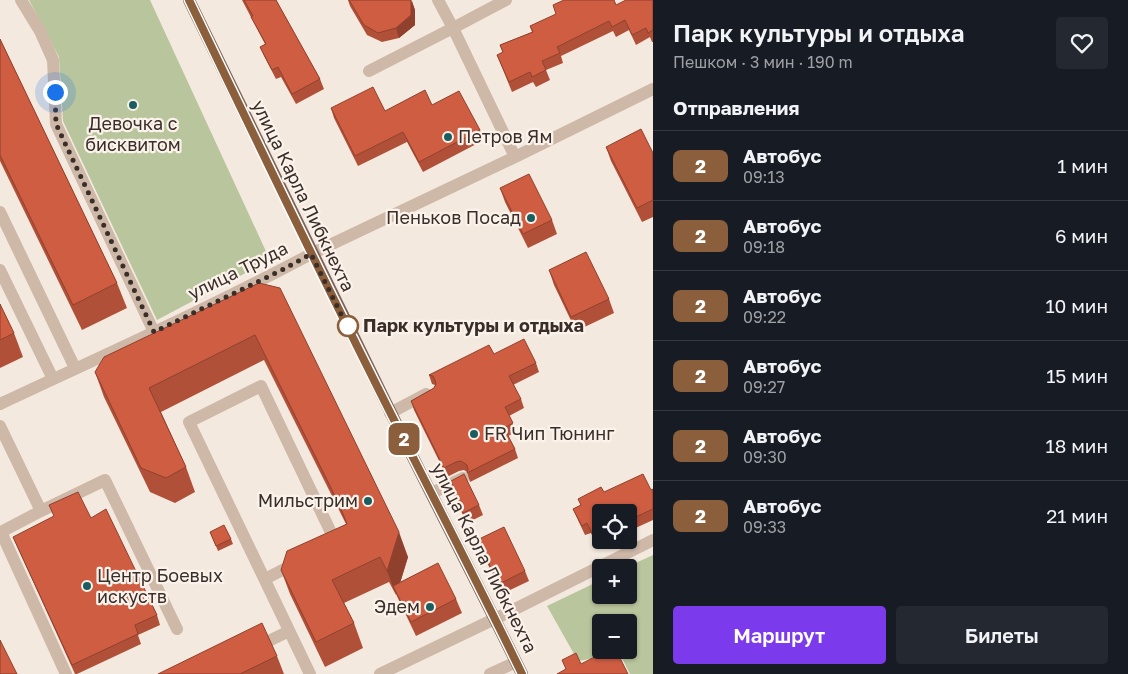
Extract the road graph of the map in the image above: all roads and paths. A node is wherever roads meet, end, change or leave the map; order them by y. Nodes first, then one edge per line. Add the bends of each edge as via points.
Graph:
1 (22, 0) edge
2 (189, 0) edge
3 (438, 0) edge
4 (506, 0) edge
5 (452, 28) junction
6 (368, 71) dead end
7 (653, 89) edge
8 (515, 157) junction
9 (0, 212) edge
10 (311, 254) junction
11 (0, 270) edge
12 (154, 332) junction
13 (75, 368) junction
14 (53, 379) junction
15 (430, 392) edge
16 (0, 404) edge
17 (390, 413) junction
18 (0, 426) edge
19 (463, 478) edge
20 (432, 493) junction
21 (41, 512) junction
22 (653, 540) edge
23 (321, 551) edge
24 (305, 558) edge
25 (264, 579) junction
26 (496, 619) junction
27 (177, 629) dead end
28 (290, 631) junction
29 (246, 652) edge
30 (516, 662) junction
31 (66, 674) edge
32 (310, 674) edge
33 (380, 674) edge
34 (490, 674) edge
35 (522, 674) edge

1 - 12 street via 53,60 56,124
2 - 10 main road, улица Карла Либкнехта
3 - 5 street
4 - 5 street
5 - 6 street
5 - 8 street
7 - 8 street, улица Труда
8 - 10 street, улица Труда
9 - 13 street
10 - 12 street, улица Труда
10 - 17 main road, улица Карла Либкнехта
11 - 14 street
12 - 13 street, улица Труда
13 - 14 street, улица Труда
14 - 16 street, улица Труда
15 - 17 street
17 - 20 main road, улица Карла Либкнехта
18 - 21 street
19 - 20 street
20 - 26 main road, улица Карла Либкнехта
21 - 27 street via 105,480
21 - 31 street via 1,532
22 - 26 street
23 - 25 street via 336,543 261,386 189,422
24 - 25 street
25 - 28 street
26 - 30 main road, улица Карла Либкнехта
26 - 33 street
28 - 29 street
28 - 32 street
30 - 34 street
30 - 35 main road, улица Карла Либкнехта

